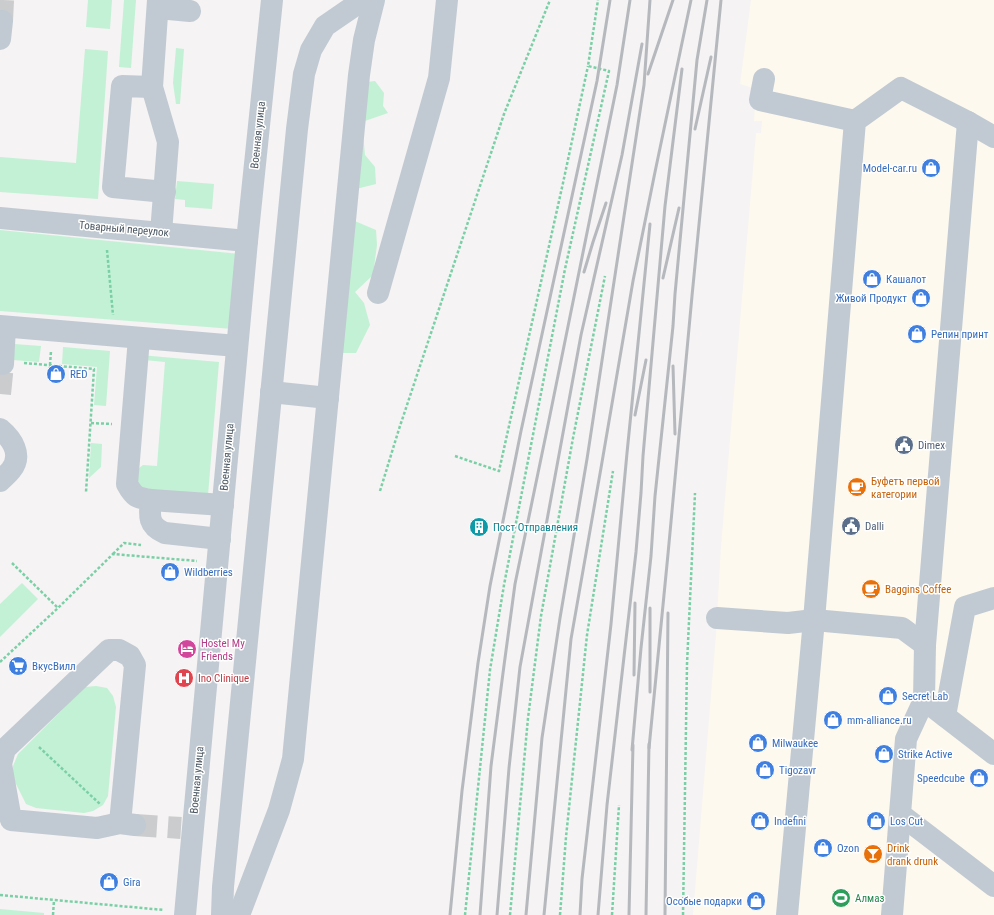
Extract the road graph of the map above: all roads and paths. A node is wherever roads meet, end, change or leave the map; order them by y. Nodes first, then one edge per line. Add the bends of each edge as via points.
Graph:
1 (272, 0) edge
2 (363, 0) edge
3 (374, 0) edge
4 (447, 0) edge
5 (550, 0) edge
6 (598, 0) edge
7 (158, 4) edge
8 (190, 12) dead end
9 (588, 66) junction
10 (764, 79) dead end
11 (152, 87) junction
12 (855, 121) junction
13 (968, 122) junction
14 (994, 137) edge
15 (165, 192) junction
16 (0, 218) edge
17 (105, 228) junction
18 (161, 233) junction
19 (247, 241) junction
20 (605, 276) dead end
21 (378, 294) dead end
22 (3, 327) edge
23 (115, 336) junction
24 (139, 338) junction
25 (237, 346) junction
26 (3, 363) joint
27 (271, 392) junction
28 (328, 398) junction
29 (91, 423) junction
30 (114, 424) dead end
31 (0, 429) edge
32 (455, 456) dead end
33 (614, 470) dead end
34 (0, 481) edge
35 (380, 491) dead end
36 (86, 492) dead end
37 (695, 493) dead end
38 (136, 497) junction
39 (223, 505) junction
40 (220, 539) junction
41 (202, 561) dead end
42 (12, 563) dead end
43 (994, 598) edge
44 (58, 608) junction
45 (717, 618) dead end
46 (814, 620) junction
47 (925, 645) junction
48 (0, 662) edge
49 (924, 700) junction
50 (945, 716) junction
51 (23, 732) junction
52 (994, 754) edge
53 (619, 805) dead end
54 (900, 814) junction
55 (128, 824) junction
56 (994, 886) edge
57 (0, 895) edge
58 (54, 900) junction
59 (178, 913) edge
60 (53, 915) edge
61 (222, 915) edge
62 (239, 915) edge
63 (465, 915) edge
64 (510, 915) edge
65 (560, 915) edge
66 (612, 915) edge
67 (683, 915) edge
68 (787, 915) edge
69 (892, 915) edge

1 - 19 street, Военная улица
2 - 27 street via 325,26 311,50 304,74
3 - 28 street via 359,75
4 - 21 street via 439,78
5 - 35 path via 504,114
6 - 9 path
7 - 8 street
7 - 11 street
9 - 32 path via 499,472
9 - 63 path via 610,71 565,269 504,585 490,670
10 - 12 street via 760,100
11 - 15 street via 168,142
11 - 15 street via 122,86 113,187
12 - 13 street via 901,88
12 - 46 street
13 - 14 street
13 - 47 street
15 - 18 street
16 - 17 street, Товарный переулок
17 - 18 street, Товарный переулок
17 - 23 path
18 - 19 street, Товарный переулок
19 - 25 street, Военная улица
20 - 64 path via 541,616 528,718
22 - 23 street
22 - 26 street
23 - 24 street
24 - 25 street
24 - 38 street via 127,484
25 - 39 street, Военная улица
26 - 29 path via 94,369
27 - 28 street
27 - 61 street
28 - 62 street via 293,759 279,810
29 - 30 path
29 - 36 path
31 - 34 street via 14,444 16,458 12,469
33 - 65 path via 587,636
37 - 67 path via 687,664
38 - 39 street
38 - 40 street via 158,530
39 - 40 street, Военная улица
40 - 59 street, Военная улица
41 - 44 path via 113,554
42 - 44 path
43 - 50 street via 965,607
44 - 48 path
45 - 46 street via 788,623
46 - 47 street via 902,628
46 - 68 street
47 - 49 street
49 - 50 street
49 - 54 street via 906,739
50 - 52 street
51 - 55 path
51 - 55 street via 5,750 1,764 11,820 97,828
51 - 55 street via 109,650 119,650 130,656 135,665
53 - 66 path
54 - 56 street
54 - 69 street
57 - 58 path
58 - 59 path
58 - 60 path

